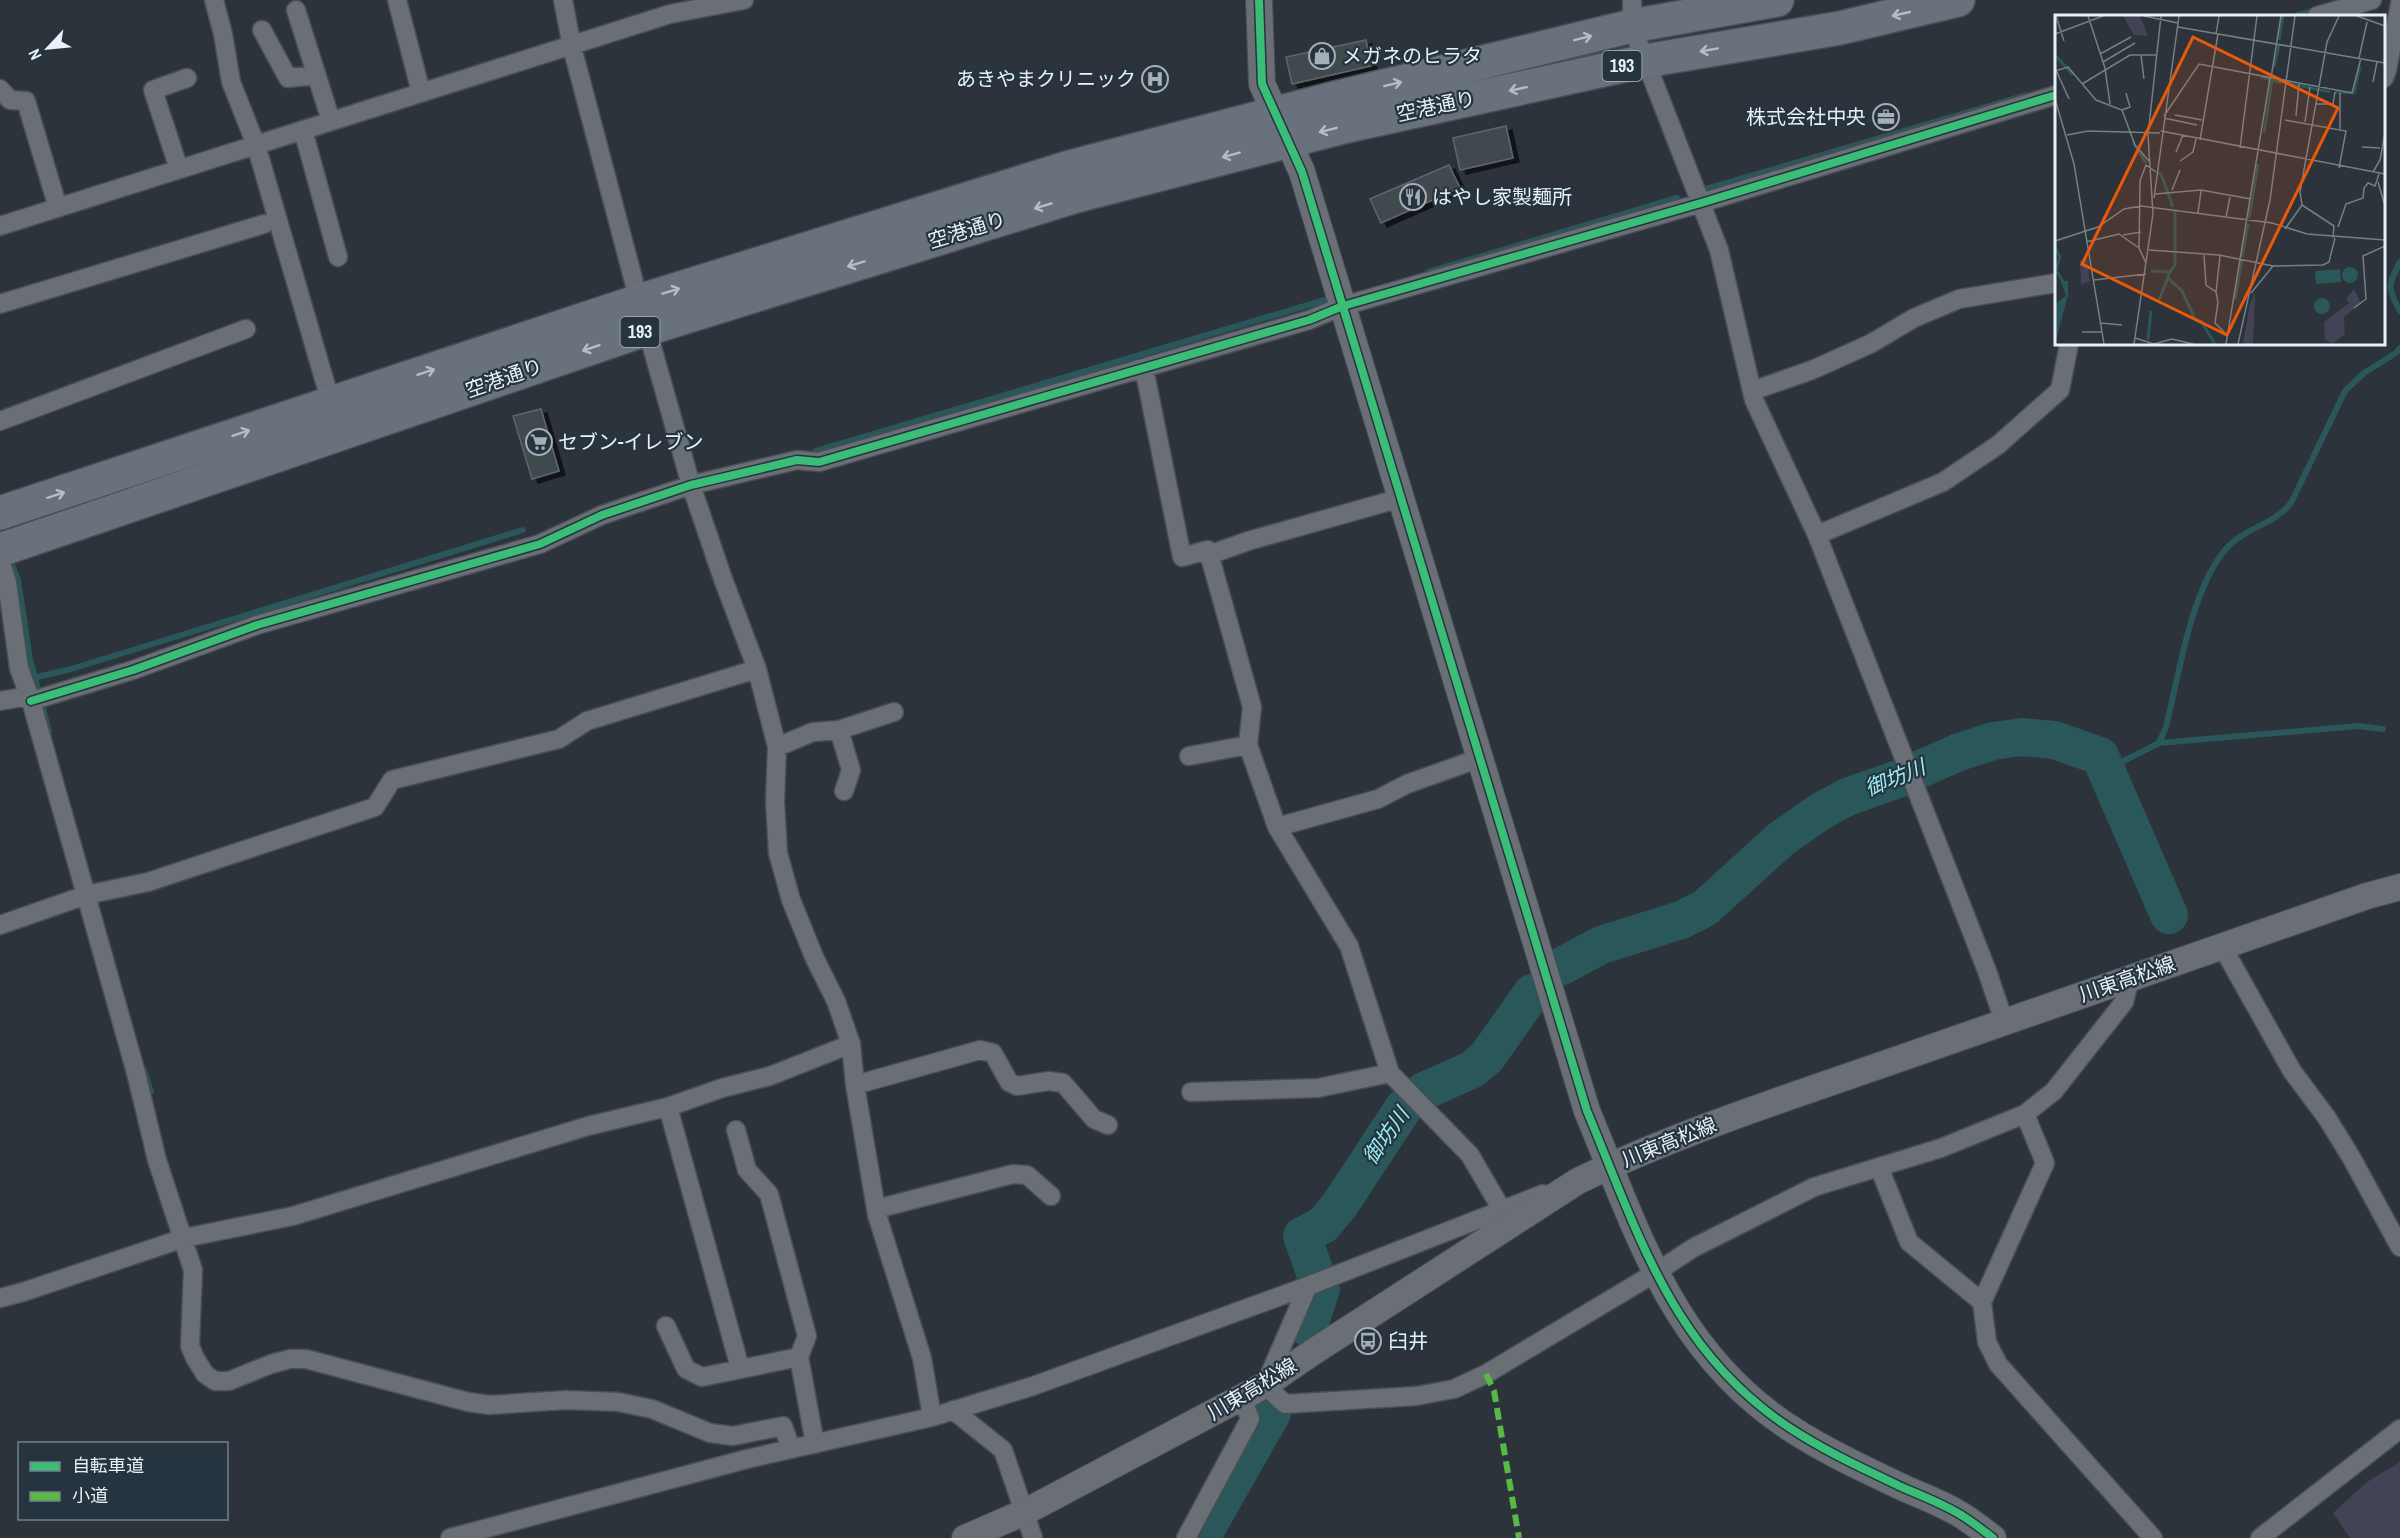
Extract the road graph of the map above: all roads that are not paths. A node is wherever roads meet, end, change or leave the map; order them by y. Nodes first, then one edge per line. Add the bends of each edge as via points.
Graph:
1 (214, 0) edge
2 (397, 0) edge
3 (562, 0) edge
4 (744, 0) edge
5 (1259, 0) edge
6 (1777, 0) edge
7 (1958, 0) edge
8 (2372, 0) edge
9 (2400, 4) edge
10 (296, 10) dead end
11 (1632, 13) edge
12 (2321, 15) edge
13 (262, 30) dead end
14 (572, 47) junction
15 (1646, 61) junction
16 (316, 75) junction
17 (2385, 75) edge
18 (187, 78) dead end
19 (0, 89) edge
20 (421, 93) junction
21 (2055, 95) edge
22 (331, 121) junction
23 (1281, 127) junction
24 (303, 130) junction
25 (256, 145) junction
26 (179, 169) junction
27 (1701, 203) junction
28 (58, 208) junction
29 (264, 224) dead end
30 (0, 226) edge
31 (338, 257) dead end
32 (2055, 283) edge
33 (0, 304) edge
34 (1343, 306) junction
35 (643, 315) junction
36 (246, 329) dead end
37 (2069, 345) edge
38 (1144, 368) junction
39 (1752, 391) junction
40 (331, 404) junction
41 (0, 421) edge
42 (691, 485) junction
43 (1401, 498) junction
44 (0, 513) edge
45 (1817, 535) junction
46 (0, 550) edge
47 (1209, 555) junction
48 (0, 560) edge
49 (757, 669) junction
50 (30, 699) junction
51 (0, 701) edge
52 (894, 712) dead end
53 (839, 730) junction
54 (1248, 746) junction
55 (777, 747) junction
56 (1189, 756) dead end
57 (1480, 759) junction
58 (844, 791) dead end
59 (1277, 827) junction
60 (2400, 887) edge
61 (86, 895) junction
62 (0, 925) edge
63 (2222, 946) junction
64 (2130, 978) junction
65 (2004, 1021) junction
66 (851, 1044) junction
67 (1390, 1073) junction
68 (855, 1085) junction
69 (1191, 1092) dead end
70 (668, 1107) junction
71 (2025, 1114) junction
72 (1108, 1125) dead end
73 (736, 1130) dead end
74 (1610, 1166) junction
75 (1879, 1167) junction
76 (1578, 1181) junction
77 (1051, 1196) dead end
78 (876, 1209) junction
79 (1502, 1210) junction
80 (184, 1238) junction
81 (2400, 1247) edge
82 (1655, 1273) junction
83 (1308, 1286) junction
84 (0, 1298) edge
85 (1982, 1302) junction
86 (666, 1326) dead end
87 (799, 1357) junction
88 (740, 1368) junction
89 (1265, 1385) junction
90 (1242, 1398) junction
91 (953, 1410) junction
92 (932, 1417) junction
93 (2400, 1429) edge
94 (815, 1444) junction
95 (791, 1449) junction
96 (1025, 1512) junction
97 (450, 1538) edge
98 (965, 1538) edge
99 (1033, 1538) edge
100 (1186, 1538) edge
101 (1993, 1538) edge
102 (2153, 1538) edge
103 (2260, 1538) edge

1 - 25 street via 231,82
2 - 20 street
3 - 14 street
4 - 14 street via 670,14
5 - 23 street via 1262,84
6 - 11 highway, 空港通り / 193
7 -> 15 highway, 空港通り / 193 via 1840,28
8 - 12 street
9 - 17 street
10 - 16 street
11 - 15 street
23 -> 11 highway, 空港通り / 193
13 - 16 street via 288,78
14 - 20 street
14 - 35 street
15 -> 23 highway, 空港通り / 193
15 - 27 street
16 - 22 street
18 - 26 street via 153,90
19 - 28 street via 10,100 26,101
20 - 22 street
21 - 27 street
22 - 24 street
23 - 34 street via 1302,172
23 - 35 highway, 空港通り / 193 via 1070,167
24 - 25 street
24 - 31 street
25 - 26 street
25 - 40 street
26 - 28 street
27 - 34 street
27 - 39 street via 1719,250
28 - 30 street
29 - 33 street
32 - 39 street via 1959,299 1812,370
34 - 38 street via 1309,320
34 - 43 street
40 -> 35 highway, 空港通り / 193
35 - 42 street
35 -> 46 highway, 空港通り / 193
36 - 41 street
37 - 45 street via 2060,390 1998,445 1943,482
38 - 42 street via 819,462 797,460
38 - 47 street via 1182,557 1208,550
39 - 45 street
44 -> 40 highway, 空港通り / 193
42 - 49 street
42 - 50 street via 602,515 540,544 257,625 133,670
43 - 47 street
43 - 57 street
45 - 65 street
47 - 54 street via 1252,707
48 - 50 street via 7,582 19,668
49 - 55 street
49 - 61 street via 587,721 559,739 392,780 375,807 148,882
50 - 51 street
50 - 61 street
52 - 53 street
53 - 55 street via 813,732
53 - 58 street via 851,770
54 - 56 street
54 - 59 street
55 - 66 street via 778,853 791,900
57 - 59 street via 1407,784 1378,799
57 - 74 street via 1587,1111
59 - 67 street via 1349,946
60 - 63 street, 川東高松線
61 - 62 street
61 - 80 street via 158,1160
63 - 64 street, 川東高松線
63 - 81 street via 2292,1071 2351,1157
64 - 65 street, 川東高松線
64 - 71 street via 2124,1002 2054,1091
65 - 74 street, 川東高松線 via 1676,1137
66 - 68 street
66 - 70 street via 770,1076
67 - 69 street via 1318,1088
67 - 79 street via 1470,1155
68 - 72 street via 980,1050 993,1053 1009,1082 1017,1086 1062,1083 1095,1119
68 - 78 street
70 - 80 street via 588,1126 293,1216
70 - 88 street
71 - 75 street via 1941,1148
71 - 85 street via 2045,1164
73 - 87 street via 747,1170 769,1194 807,1336
74 - 76 street, 川東高松線
74 - 82 street
75 - 82 street via 1814,1187 1693,1248
75 - 85 street via 1909,1242
76 - 79 street
76 - 89 street, 川東高松線
77 - 78 street via 1027,1175 1013,1174
78 - 92 street via 922,1358
79 - 83 street
80 - 84 street
80 - 95 street via 193,1270 190,1346 206,1374 215,1381 229,1381 290,1359 306,1359 479,1404 618,1401 652,1409 710,1433 733,1436 783,1426
82 - 89 street via 1486,1374 1454,1389 1416,1396 1285,1404
82 - 101 street via 1687,1327 1721,1370 1757,1405 1840,1458 1955,1511
83 - 89 street
83 - 91 street via 1033,1386
85 - 102 street via 1987,1342 1998,1364
86 - 88 street via 686,1369 702,1377
87 - 88 street
87 - 94 street
89 - 90 street, 川東高松線
90 - 96 street, 川東高松線
90 - 100 street via 1250,1419
91 - 92 street
91 - 96 street via 1004,1450
92 - 94 street
93 - 103 street
94 - 95 street
95 - 97 street
96 - 98 street, 川東高松線
96 - 99 street

